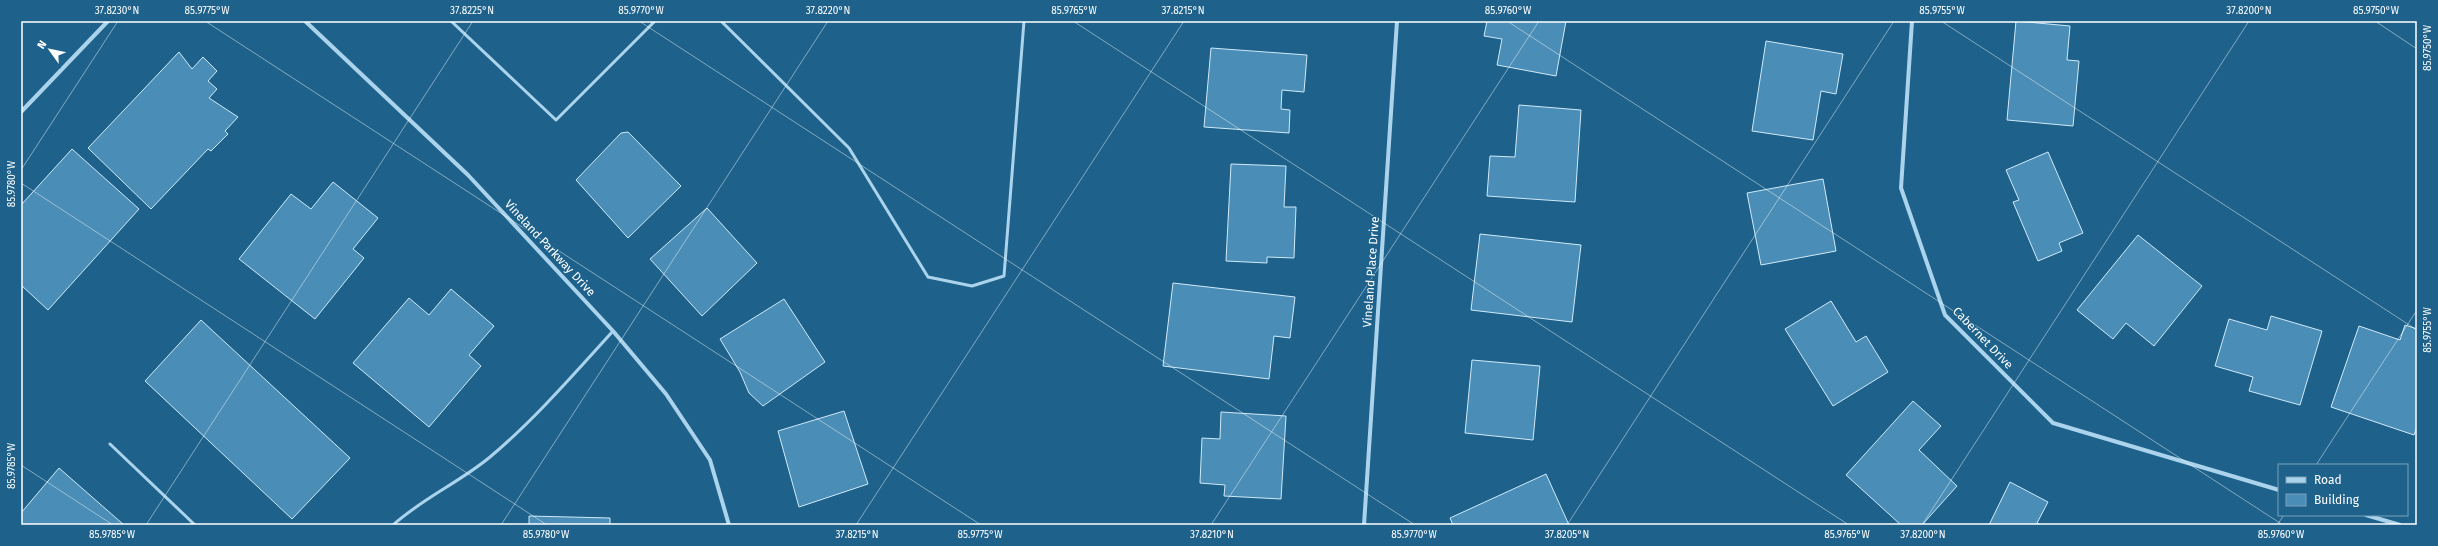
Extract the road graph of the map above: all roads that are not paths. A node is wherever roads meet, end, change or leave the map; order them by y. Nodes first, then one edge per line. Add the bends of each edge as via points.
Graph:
1 (108, 21) edge
2 (305, 21) edge
3 (451, 21) edge
4 (655, 21) edge
5 (721, 21) edge
6 (1024, 21) edge
7 (1397, 21) edge
8 (1912, 21) edge
9 (21, 112) edge
10 (613, 331) junction
11 (110, 444) dead end
12 (2278, 490) edge
13 (2369, 516) edge
14 (195, 525) edge
15 (393, 525) edge
16 (729, 525) edge
17 (1364, 525) edge
18 (2400, 525) edge

1 - 9 street
2 - 10 street, Vineland Parkway Drive via 468,175
3 - 4 lane via 556,120
5 - 6 lane via 849,148 928,277 972,286 1004,276
7 - 17 street, Vineland Place Drive
8 - 12 street, Cabernet Drive via 1901,188 1945,315 2053,423
10 - 15 lane via 555,394 489,458 413,508
10 - 16 street, Vineland Parkway Drive via 666,394 710,460
11 - 14 lane
13 - 18 street

